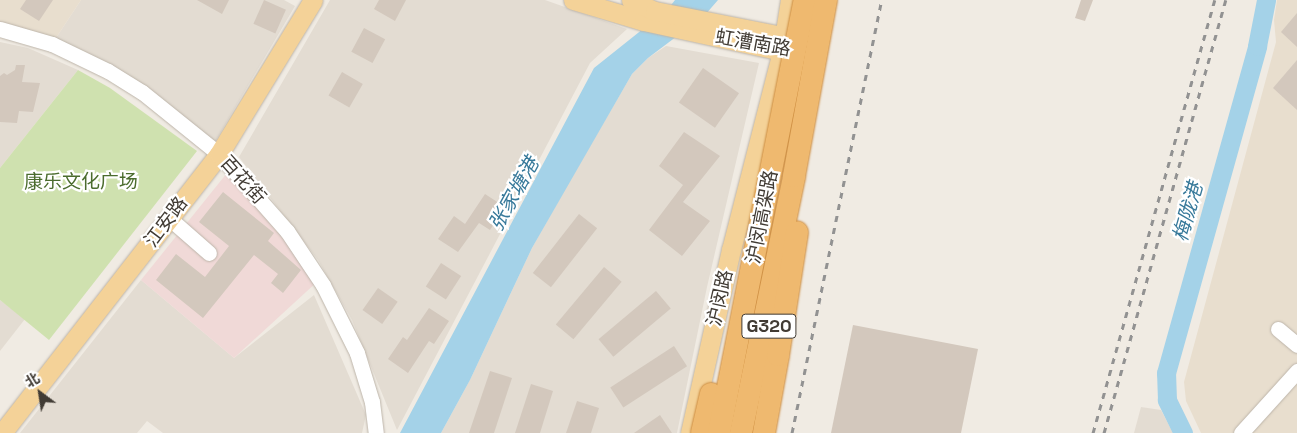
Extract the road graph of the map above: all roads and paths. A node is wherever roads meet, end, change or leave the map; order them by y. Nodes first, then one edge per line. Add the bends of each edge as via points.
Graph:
1 (313, 0) edge
2 (573, 0) edge
3 (631, 0) edge
4 (790, 0) edge
5 (800, 0) edge
6 (805, 0) edge
7 (824, 0) edge
8 (836, 0) edge
9 (650, 16) junction
10 (0, 29) edge
11 (788, 44) junction
12 (816, 48) junction
13 (762, 134) junction
14 (219, 154) junction
15 (794, 176) junction
16 (756, 208) junction
17 (169, 218) junction
18 (748, 248) junction
19 (209, 253) dead end
20 (751, 272) junction
21 (720, 297) junction
22 (1278, 329) dead end
23 (1297, 345) edge
24 (1297, 371) edge
25 (2, 433) edge
26 (376, 433) edge
27 (690, 433) edge
28 (702, 433) edge
29 (713, 433) edge
30 (719, 433) edge
31 (741, 433) edge
32 (748, 433) edge
33 (764, 433) edge
34 (1241, 433) edge

1 - 14 main road, 江安路
2 - 9 main road, 虹漕南路
3 - 9 main road, 虹漕南路
4 - 11 main road, 沪闵路 / G320
5 - 11 main road, 沪闵路 / G320
6 - 20 highway, 沪闵高架路, bridge
7 - 12 main road
7 - 15 highway, 沪闵高架路, bridge
8 - 12 main road
9 - 11 main road, 虹漕南路
10 - 14 street, 百花街 via 52,44 108,71 156,103
11 - 12 main road, 虹漕南路
11 - 13 main road, 沪闵路 / G320
11 - 16 main road, 沪闵路 / G320
12 - 32 main road, G320 via 792,168 790,219
13 - 16 main road, 沪闵路 / G320
13 - 21 main road, 沪闵路 / G320
14 - 17 main road, 江安路
14 - 26 street, 百花街 via 287,231 323,285 357,353 372,402
15 - 31 highway, 沪闵高架路, bridge
15 - 33 highway, bridge via 801,201
16 - 18 main road, 沪闵路 / G320
17 - 19 street
17 - 25 main road, 江安路
18 - 21 main road
18 - 29 main road, 沪闵路 / G320
20 - 28 highway, bridge via 728,321
20 - 30 highway, 沪闵高架路, bridge
21 - 27 main road, 沪闵路 / G320
22 - 23 street
24 - 34 street

